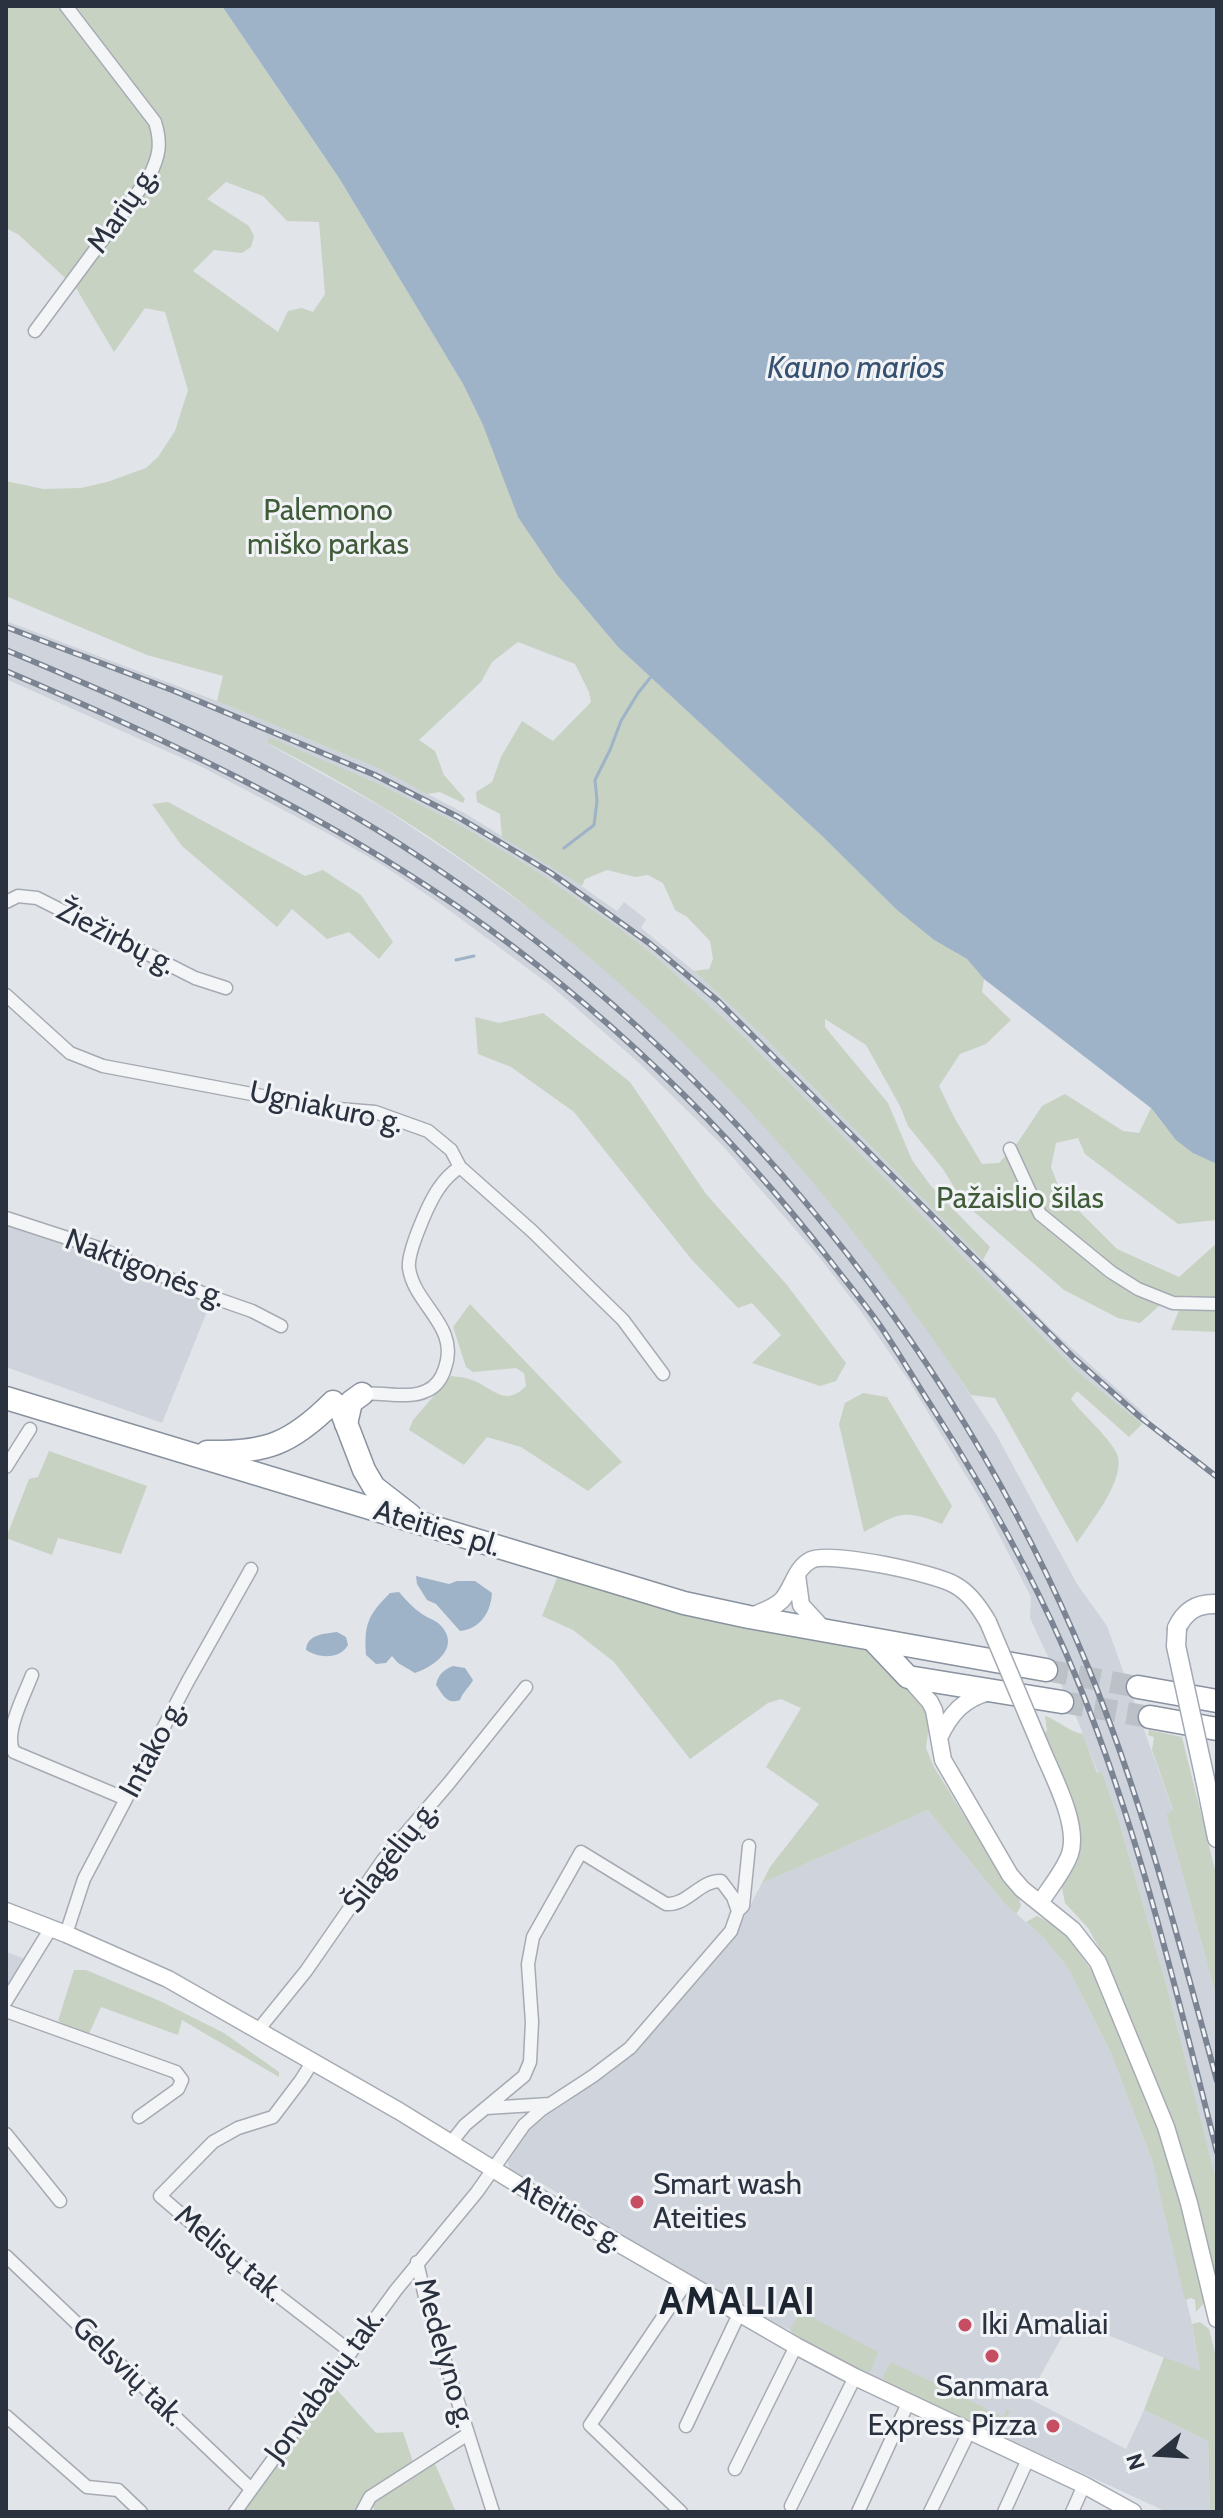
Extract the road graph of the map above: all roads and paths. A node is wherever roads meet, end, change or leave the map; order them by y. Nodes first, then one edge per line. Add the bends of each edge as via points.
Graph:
1 (66, 6) edge
2 (35, 331) dead end
3 (6, 902) edge
4 (226, 988) dead end
5 (6, 995) edge
6 (1010, 1149) dead end
7 (460, 1167) junction
8 (6, 1218) edge
9 (1217, 1304) edge
10 (281, 1326) dead end
11 (663, 1374) dead end
12 (362, 1394) junction
13 (6, 1398) edge
14 (333, 1402) junction
15 (346, 1424) junction
16 (30, 1429) dead end
17 (179, 1451) junction
18 (6, 1467) edge
19 (424, 1525) junction
20 (251, 1569) dead end
21 (797, 1573) junction
22 (1217, 1604) edge
23 (749, 1617) junction
24 (826, 1631) junction
25 (873, 1640) junction
26 (1046, 1670) tunnel mouth
27 (32, 1675) dead end
28 (908, 1677) junction
29 (526, 1687) dead end
30 (1138, 1687) tunnel mouth
31 (999, 1690) junction
32 (1217, 1701) edge
33 (1062, 1702) tunnel mouth
34 (1150, 1717) tunnel mouth
35 (1217, 1729) edge
36 (938, 1740) junction
37 (126, 1799) junction
38 (1217, 1838) edge
39 (749, 1846) dead end
40 (1040, 1903) junction
41 (6, 1911) edge
42 (738, 1911) junction
43 (58, 1931) junction
44 (6, 2001) edge
45 (6, 2011) edge
46 (259, 2029) junction
47 (313, 2061) junction
48 (550, 2104) junction
49 (486, 2108) junction
50 (139, 2117) dead end
51 (6, 2134) edge
52 (450, 2144) junction
53 (493, 2170) junction
54 (60, 2201) dead end
55 (6, 2256) edge
56 (417, 2262) junction
57 (686, 2283) junction
58 (739, 2314) junction
59 (1217, 2319) edge
60 (796, 2346) junction
61 (351, 2352) junction
62 (855, 2377) junction
63 (909, 2401) junction
64 (6, 2416) edge
65 (686, 2426) dead end
66 (970, 2430) junction
67 (468, 2434) junction
68 (1028, 2459) junction
69 (735, 2469) dead end
70 (1084, 2485) junction
71 (250, 2488) junction
72 (791, 2506) dead end
73 (141, 2512) edge
74 (235, 2512) edge
75 (362, 2512) edge
76 (493, 2512) edge
77 (681, 2512) edge
78 (858, 2512) edge
79 (930, 2512) edge
80 (1004, 2512) edge
81 (1072, 2512) edge
82 (1133, 2512) edge

1 - 2 street, Marių g. via 155,122 159,157
3 - 4 street, Žiežirbų g. via 18,896 37,898 195,978
5 - 7 street, Ugniakuro g. via 70,1053 85,1060 326,1108 375,1112 428,1131 451,1150
6 - 9 street via 1040,1214 1111,1272 1173,1303
7 - 11 street, Ugniakuro g. via 623,1320
7 - 12 street via 436,1192 410,1255 413,1279 448,1344 443,1374 424,1393
8 - 10 street, Naktigonės g. via 98,1248
12 - 14 street
12 - 15 highway via 351,1402
13 - 17 highway, Ateities pl.
14 - 15 highway
14 - 17 highway via 299,1433 277,1444 241,1452
15 - 19 highway via 374,1487
16 - 18 street
17 - 19 highway, Ateities pl.
19 - 23 highway, Ateities pl. via 652,1594
20 - 37 street, Intako g.
21 - 23 main road via 780,1602
21 - 24 main road via 801,1605
21 - 40 main road, bridge via 810,1561 829,1557 941,1578 980,1607 1069,1819 1073,1842
22 - 38 main road, bridge via 1196,1606 1181,1619 1176,1646
23 - 24 highway, Ateities pl.
24 - 25 highway, Ateities pl.
25 - 26 highway, Ateities pl.
25 - 28 highway
27 - 37 street via 10,1735 14,1752
28 - 31 highway
28 - 36 main road via 934,1710
29 - 46 street, Šilagėlių g. via 383,1860
30 - 32 highway
31 - 33 highway
31 - 36 main road via 960,1705
34 - 35 highway
36 - 40 main road via 943,1760 1010,1875
37 - 43 street, Intako g.
39 - 42 street, Medelyno g. via 743,1906
40 - 59 main road via 1081,1938 1104,1975 1166,2127
41 - 43 main road, Ateities g.
42 - 48 street, Medelyno g. via 731,1931 630,2048
42 - 49 street via 721,1881 666,1904 581,1852 533,1937 528,1964 530,2062 524,2076
43 - 44 street, Intako g.
43 - 46 main road, Ateities g. via 156,1973
45 - 50 street via 176,2072 182,2080 178,2089
46 - 47 main road, Ateities g.
47 - 52 main road, Ateities g.
47 - 61 street, Melisų tak. via 273,2117 213,2142 160,2196
48 - 49 street
48 - 53 street, Medelyno g. via 524,2125
49 - 52 street
51 - 54 street
52 - 53 main road, Ateities g.
53 - 56 street, Medelyno g.
53 - 57 main road, Ateities g.
55 - 71 street, Gelsvių tak.
56 - 61 street, Jonvabalių tak.
56 - 67 street, Medelyno g.
57 - 58 main road, Ateities g.
57 - 77 street via 590,2425
58 - 60 main road, Ateities g.
58 - 65 street
60 - 62 main road, Ateities g.
60 - 69 street
61 - 71 street, Jonvabalių tak.
62 - 63 main road, Ateities g.
62 - 72 street
63 - 66 main road, Ateities g.
63 - 78 street
64 - 73 street via 87,2487 118,2490
66 - 68 main road, Ateities g.
66 - 79 street
67 - 75 street via 370,2497
67 - 76 street, Medelyno g.
68 - 70 main road, Ateities g.
68 - 80 street
70 - 81 street
70 - 82 main road, Ateities g.
71 - 74 street, Jonvabalių tak.

